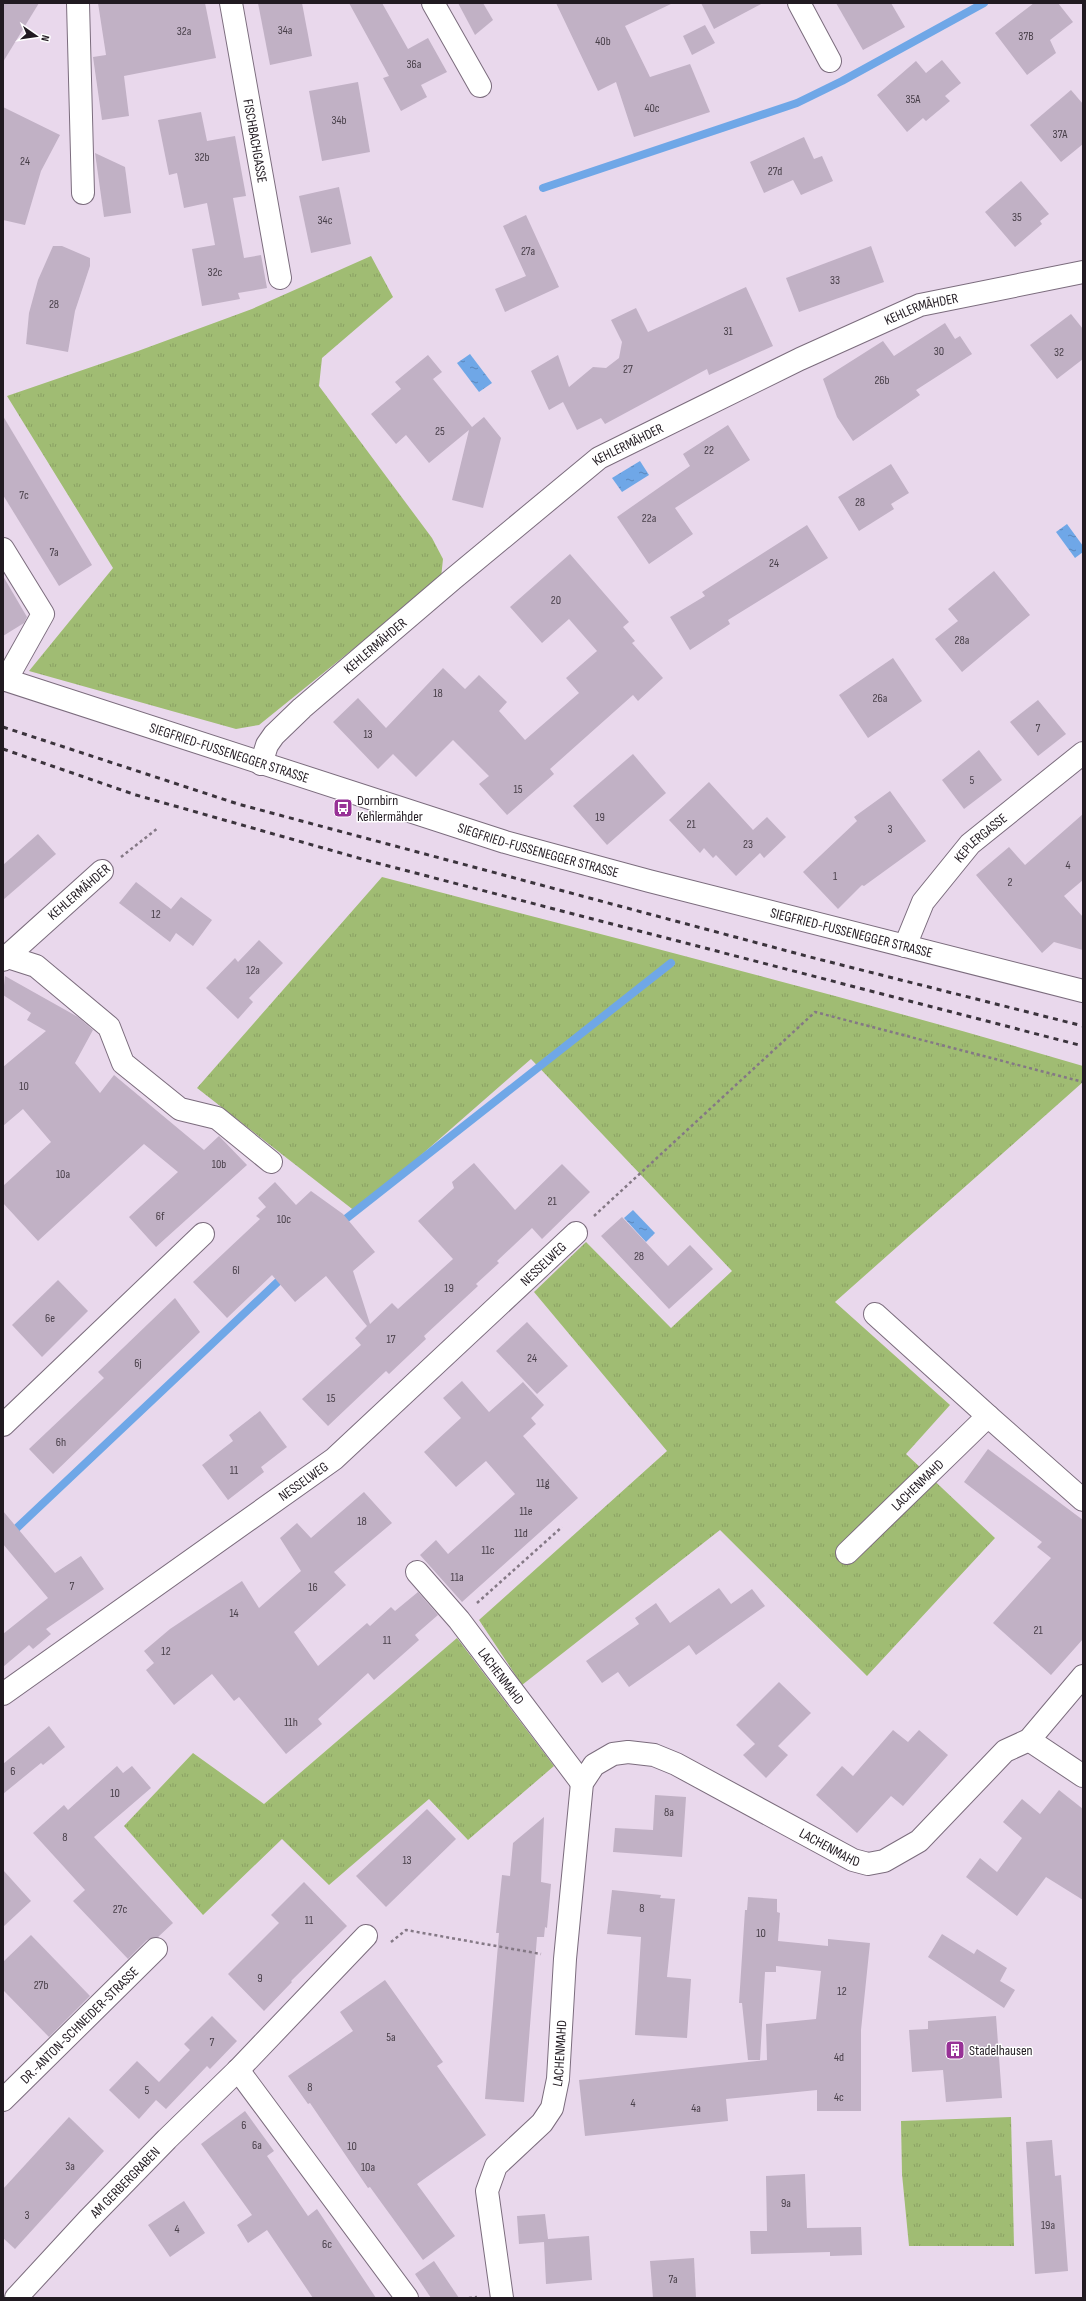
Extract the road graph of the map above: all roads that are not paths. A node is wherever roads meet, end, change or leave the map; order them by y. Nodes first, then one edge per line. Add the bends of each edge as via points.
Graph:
1 (78, 3) edge
2 (231, 3) edge
3 (433, 3) edge
4 (799, 3) edge
5 (830, 61) dead end
6 (480, 86) dead end
7 (83, 193) dead end
8 (1083, 272) edge
9 (280, 278) dead end
10 (3, 549) edge
11 (4, 679) edge
12 (1083, 753) edge
13 (261, 764) junction
14 (102, 871) road end
15 (905, 946) junction
16 (5, 958) edge
17 (1083, 991) edge
18 (271, 1162) dead end
19 (576, 1233) road end
20 (203, 1234) dead end
21 (875, 1314) dead end
22 (988, 1416) junction
23 (3, 1425) edge
24 (1083, 1500) edge
25 (846, 1553) dead end
26 (417, 1572) dead end
27 (1083, 1676) edge
28 (3, 1694) edge
29 (1029, 1740) junction
30 (1083, 1776) edge
31 (582, 1783) junction
32 (366, 1936) road end
33 (156, 1949) dead end
34 (238, 2070) junction
35 (3, 2100) edge
36 (16, 2298) edge
37 (407, 2298) edge
38 (502, 2298) edge

1 - 7 street
2 - 9 street, FISCHBACHGASSE
3 - 6 street
4 - 5 street
8 - 13 street, KEHLERMÄHDER via 920,305 800,359 599,458 302,708 274,735 267,745
10 - 11 street via 43,614
11 - 13 street, SIEGFRIED-FUSSENEGGER STRASSE
12 - 15 street, KEPLERGASSE via 970,844 923,902
13 - 15 street, SIEGFRIED-FUSSENEGGER STRASSE via 505,842
14 - 16 street, KEHLERMÄHDER
15 - 17 street, SIEGFRIED-FUSSENEGGER STRASSE
16 - 18 street via 36,966 109,1027 123,1063 180,1109 217,1118
19 - 28 street, NESSELWEG via 334,1459
20 - 23 street
21 - 22 street
22 - 24 street
22 - 25 street, LACHENMAHD
26 - 31 street, LACHENMAHD via 459,1620
27 - 29 street, LACHENMAHD
29 - 30 street
29 - 31 street, LACHENMAHD via 1005,1751 919,1841 884,1861 868,1864 853,1860 676,1764 654,1755 628,1752 614,1754 594,1765
31 - 38 street, LACHENMAHD via 565,1959 558,2079 552,2108 542,2123 496,2166 487,2191
32 - 34 street, AM GERBERGRABEN
33 - 35 street, DR.-ANTON-SCHNEIDER-STRASSE
34 - 36 street, AM GERBERGRABEN via 167,2139
34 - 37 street

